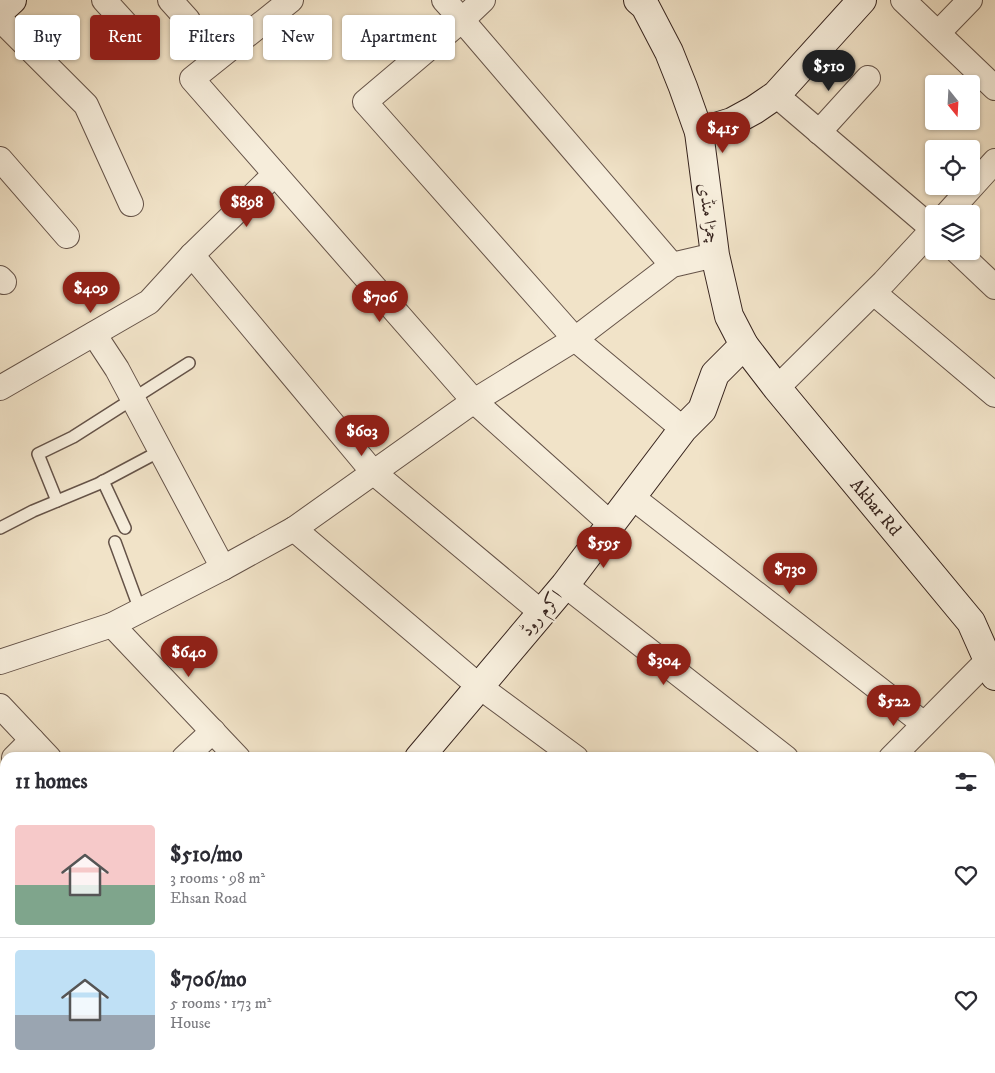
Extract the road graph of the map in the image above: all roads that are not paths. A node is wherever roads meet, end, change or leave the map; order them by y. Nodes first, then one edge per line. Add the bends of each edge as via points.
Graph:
1 (12, 0) edge
2 (104, 0) edge
3 (170, 0) edge
4 (291, 0) edge
5 (444, 0) edge
6 (483, 0) edge
7 (638, 0) edge
8 (862, 0) edge
9 (903, 0) edge
10 (970, 0) edge
11 (0, 11) edge
12 (118, 15) edge
13 (184, 15) edge
14 (0, 19) edge
15 (462, 20) junction
16 (938, 34) junction
17 (868, 78) dead end
18 (995, 88) edge
19 (776, 95) junction
20 (698, 132) junction
21 (819, 132) junction
22 (0, 158) edge
23 (995, 161) edge
24 (275, 174) junction
25 (131, 204) dead end
26 (955, 205) edge
27 (925, 216) edge
28 (67, 236) dead end
29 (925, 238) edge
30 (192, 255) junction
31 (715, 255) junction
32 (966, 260) edge
33 (672, 265) junction
34 (995, 287) edge
35 (874, 293) junction
36 (94, 334) junction
37 (575, 339) junction
38 (744, 345) junction
39 (189, 363) dead end
40 (0, 388) edge
41 (777, 388) junction
42 (995, 395) edge
43 (133, 400) junction
44 (474, 401) junction
45 (683, 430) junction
46 (160, 451) junction
47 (373, 472) junction
48 (103, 481) junction
49 (632, 497) junction
50 (56, 501) junction
51 (611, 524) junction
52 (0, 528) edge
53 (125, 528) dead end
54 (294, 529) junction
55 (115, 542) dead end
56 (223, 568) junction
57 (565, 585) junction
58 (140, 610) junction
59 (542, 613) junction
60 (112, 625) junction
61 (0, 662) edge
62 (992, 668) edge
63 (480, 686) junction
64 (0, 706) edge
65 (924, 724) junction
66 (213, 731) junction
67 (32, 740) junction
68 (20, 752) edge
69 (43, 752) edge
70 (190, 752) edge
71 (232, 752) edge
72 (424, 752) edge
73 (568, 752) edge
74 (778, 752) edge
75 (897, 752) edge

1 - 11 main road
2 - 12 street
3 - 13 street
4 - 24 street via 192,79
5 - 15 street
6 - 15 street
7 - 20 main road, چمڑا منڈی via 645,6 669,52
8 - 19 main road
9 - 16 street
10 - 16 street
14 - 25 street via 86,105
15 - 33 street
15 - 37 street via 365,102
16 - 18 street
17 - 21 street
19 - 20 main road via 732,122
19 - 21 street
20 - 31 main road, چمڑا منڈی
21 - 27 street
22 - 28 street
23 - 26 street
24 - 30 street
24 - 44 street
29 - 35 street
30 - 36 street via 149,302
30 - 47 street
31 - 33 street
31 - 38 main road, چمڑا منڈی via 729,316
32 - 34 street
33 - 37 street
35 - 41 street
35 - 42 street
36 - 40 street
36 - 43 street
37 - 44 street
37 - 45 street
38 - 41 main road, Akbar Rd
38 - 45 main road, اکرم روڈ via 715,374 702,410
39 - 43 lane
41 - 62 main road, Akbar Rd via 972,622
43 - 46 street
43 - 50 lane via 73,437 38,454
44 - 47 street
44 - 51 street
45 - 49 main road, اکرم روڈ
46 - 48 lane
46 - 56 street
47 - 54 street
47 - 59 street
48 - 50 lane
48 - 53 lane
49 - 51 main road, اکرم روڈ
49 - 65 street
50 - 52 lane
51 - 57 main road, اکرم روڈ
54 - 56 street
54 - 63 street
55 - 58 lane
56 - 58 street
57 - 59 main road, اکرم روڈ
57 - 74 street
58 - 60 street
59 - 63 main road, اکرم روڈ
60 - 61 street
60 - 66 street
62 - 65 street
63 - 72 main road, اکرم روڈ
63 - 73 street
64 - 67 street
65 - 75 street
66 - 70 street
66 - 71 street
67 - 68 street
67 - 69 street

